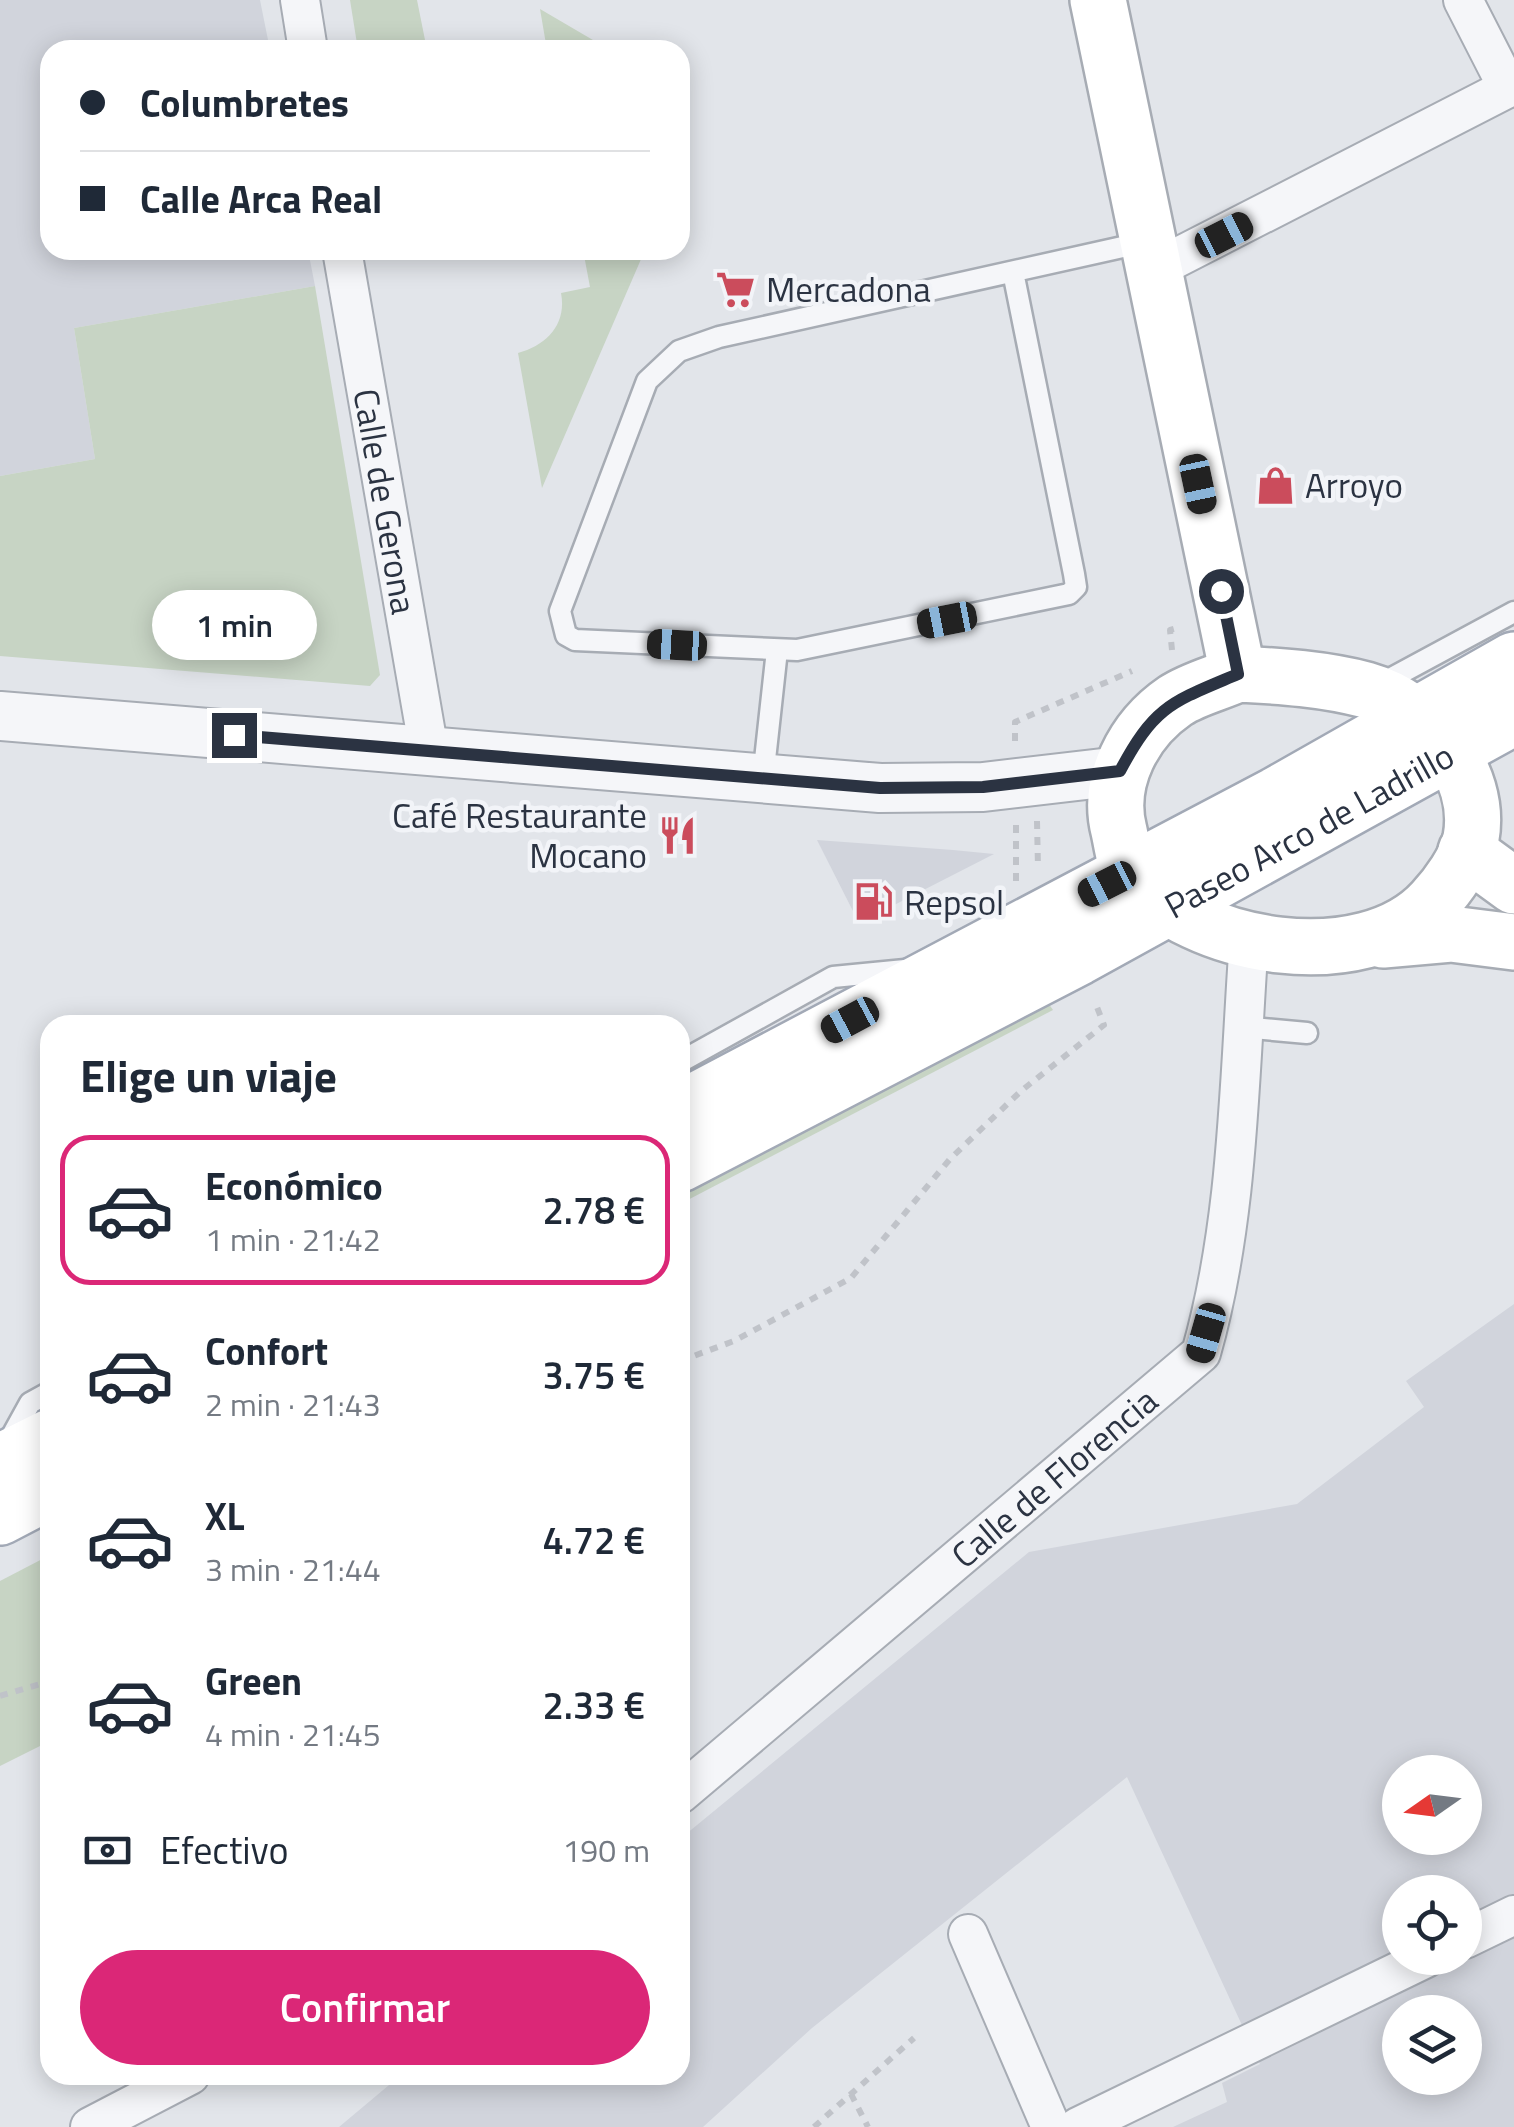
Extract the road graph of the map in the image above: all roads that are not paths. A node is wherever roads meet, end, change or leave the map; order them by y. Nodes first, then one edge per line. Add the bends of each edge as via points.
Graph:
1 (300, 0) edge
2 (1098, 0) edge
3 (1463, 0) edge
4 (306, 40) edge
5 (1511, 87) edge
6 (1150, 256) junction
7 (344, 260) edge
8 (1013, 272) junction
9 (1514, 612) edge
10 (777, 650) junction
11 (1514, 660) edge
12 (1238, 674) junction
13 (1390, 702) junction
14 (0, 716) edge
15 (1514, 717) edge
16 (428, 750) junction
17 (1453, 750) junction
18 (1120, 771) junction
19 (763, 778) junction
20 (1466, 851) junction
21 (1130, 872) junction
22 (1514, 886) edge
23 (1169, 909) junction
24 (1066, 935) junction
25 (1249, 940) junction
26 (1365, 942) junction
27 (1514, 942) edge
28 (952, 966) junction
29 (1242, 1027) junction
30 (1307, 1033) dead end
31 (690, 1056) edge
32 (690, 1104) edge
33 (690, 1158) edge
34 (40, 1398) edge
35 (40, 1441) edge
36 (0, 1462) edge
37 (40, 1468) edge
38 (40, 1496) edge
39 (0, 1517) edge
40 (690, 1786) edge
41 (1514, 1915) edge
42 (1482, 1931) edge
43 (968, 1934) dead end
44 (1391, 1975) edge
45 (171, 2085) edge
46 (90, 2127) edge
47 (1051, 2127) edge
48 (1078, 2127) edge

1 - 4 street
2 - 6 main road
3 - 5 street
5 - 6 street
6 - 8 lane
6 - 12 main road
7 - 16 street, Calle de Gerona
8 - 10 lane via 1076,587 1060,597
8 - 10 lane via 700,342 662,363 647,381 560,623 575,640
9 - 13 lane, Paseo Arco de Ladrillo
10 - 19 lane
11 - 13 main road, Paseo Arco de Ladrillo
12 - 13 main road via 1280,676
12 - 18 main road via 1177,700 1143,728
13 - 17 main road
13 - 21 main road, Paseo Arco de Ladrillo
14 - 16 street
15 - 17 main road, Paseo Arco de Ladrillo
16 - 19 street
17 - 20 main road via 1469,799
17 - 23 main road, Paseo Arco de Ladrillo
18 - 19 street via 983,787 880,788
18 - 21 main road via 1116,819
20 - 22 main road
20 - 26 main road via 1448,887 1420,917
21 - 23 main road
21 - 24 main road, Paseo Arco de Ladrillo
23 - 24 main road, Paseo Arco de Ladrillo
23 - 25 main road
24 - 28 main road, Paseo Arco de Ladrillo
24 - 33 main road, Paseo Arco de Ladrillo
25 - 26 main road via 1296,947
25 - 29 street, Calle de Florencia
26 - 27 main road via 1451,934
28 - 31 lane, Paseo Arco de Ladrillo via 834,977
28 - 32 main road, Paseo Arco de Ladrillo
29 - 30 lane
29 - 40 street, Calle de Florencia via 1234,1174 1201,1353
34 - 36 lane via 30,1403
35 - 36 main road
36 - 37 street
38 - 39 main road
41 - 42 street
43 - 47 street
44 - 48 street
45 - 46 street

